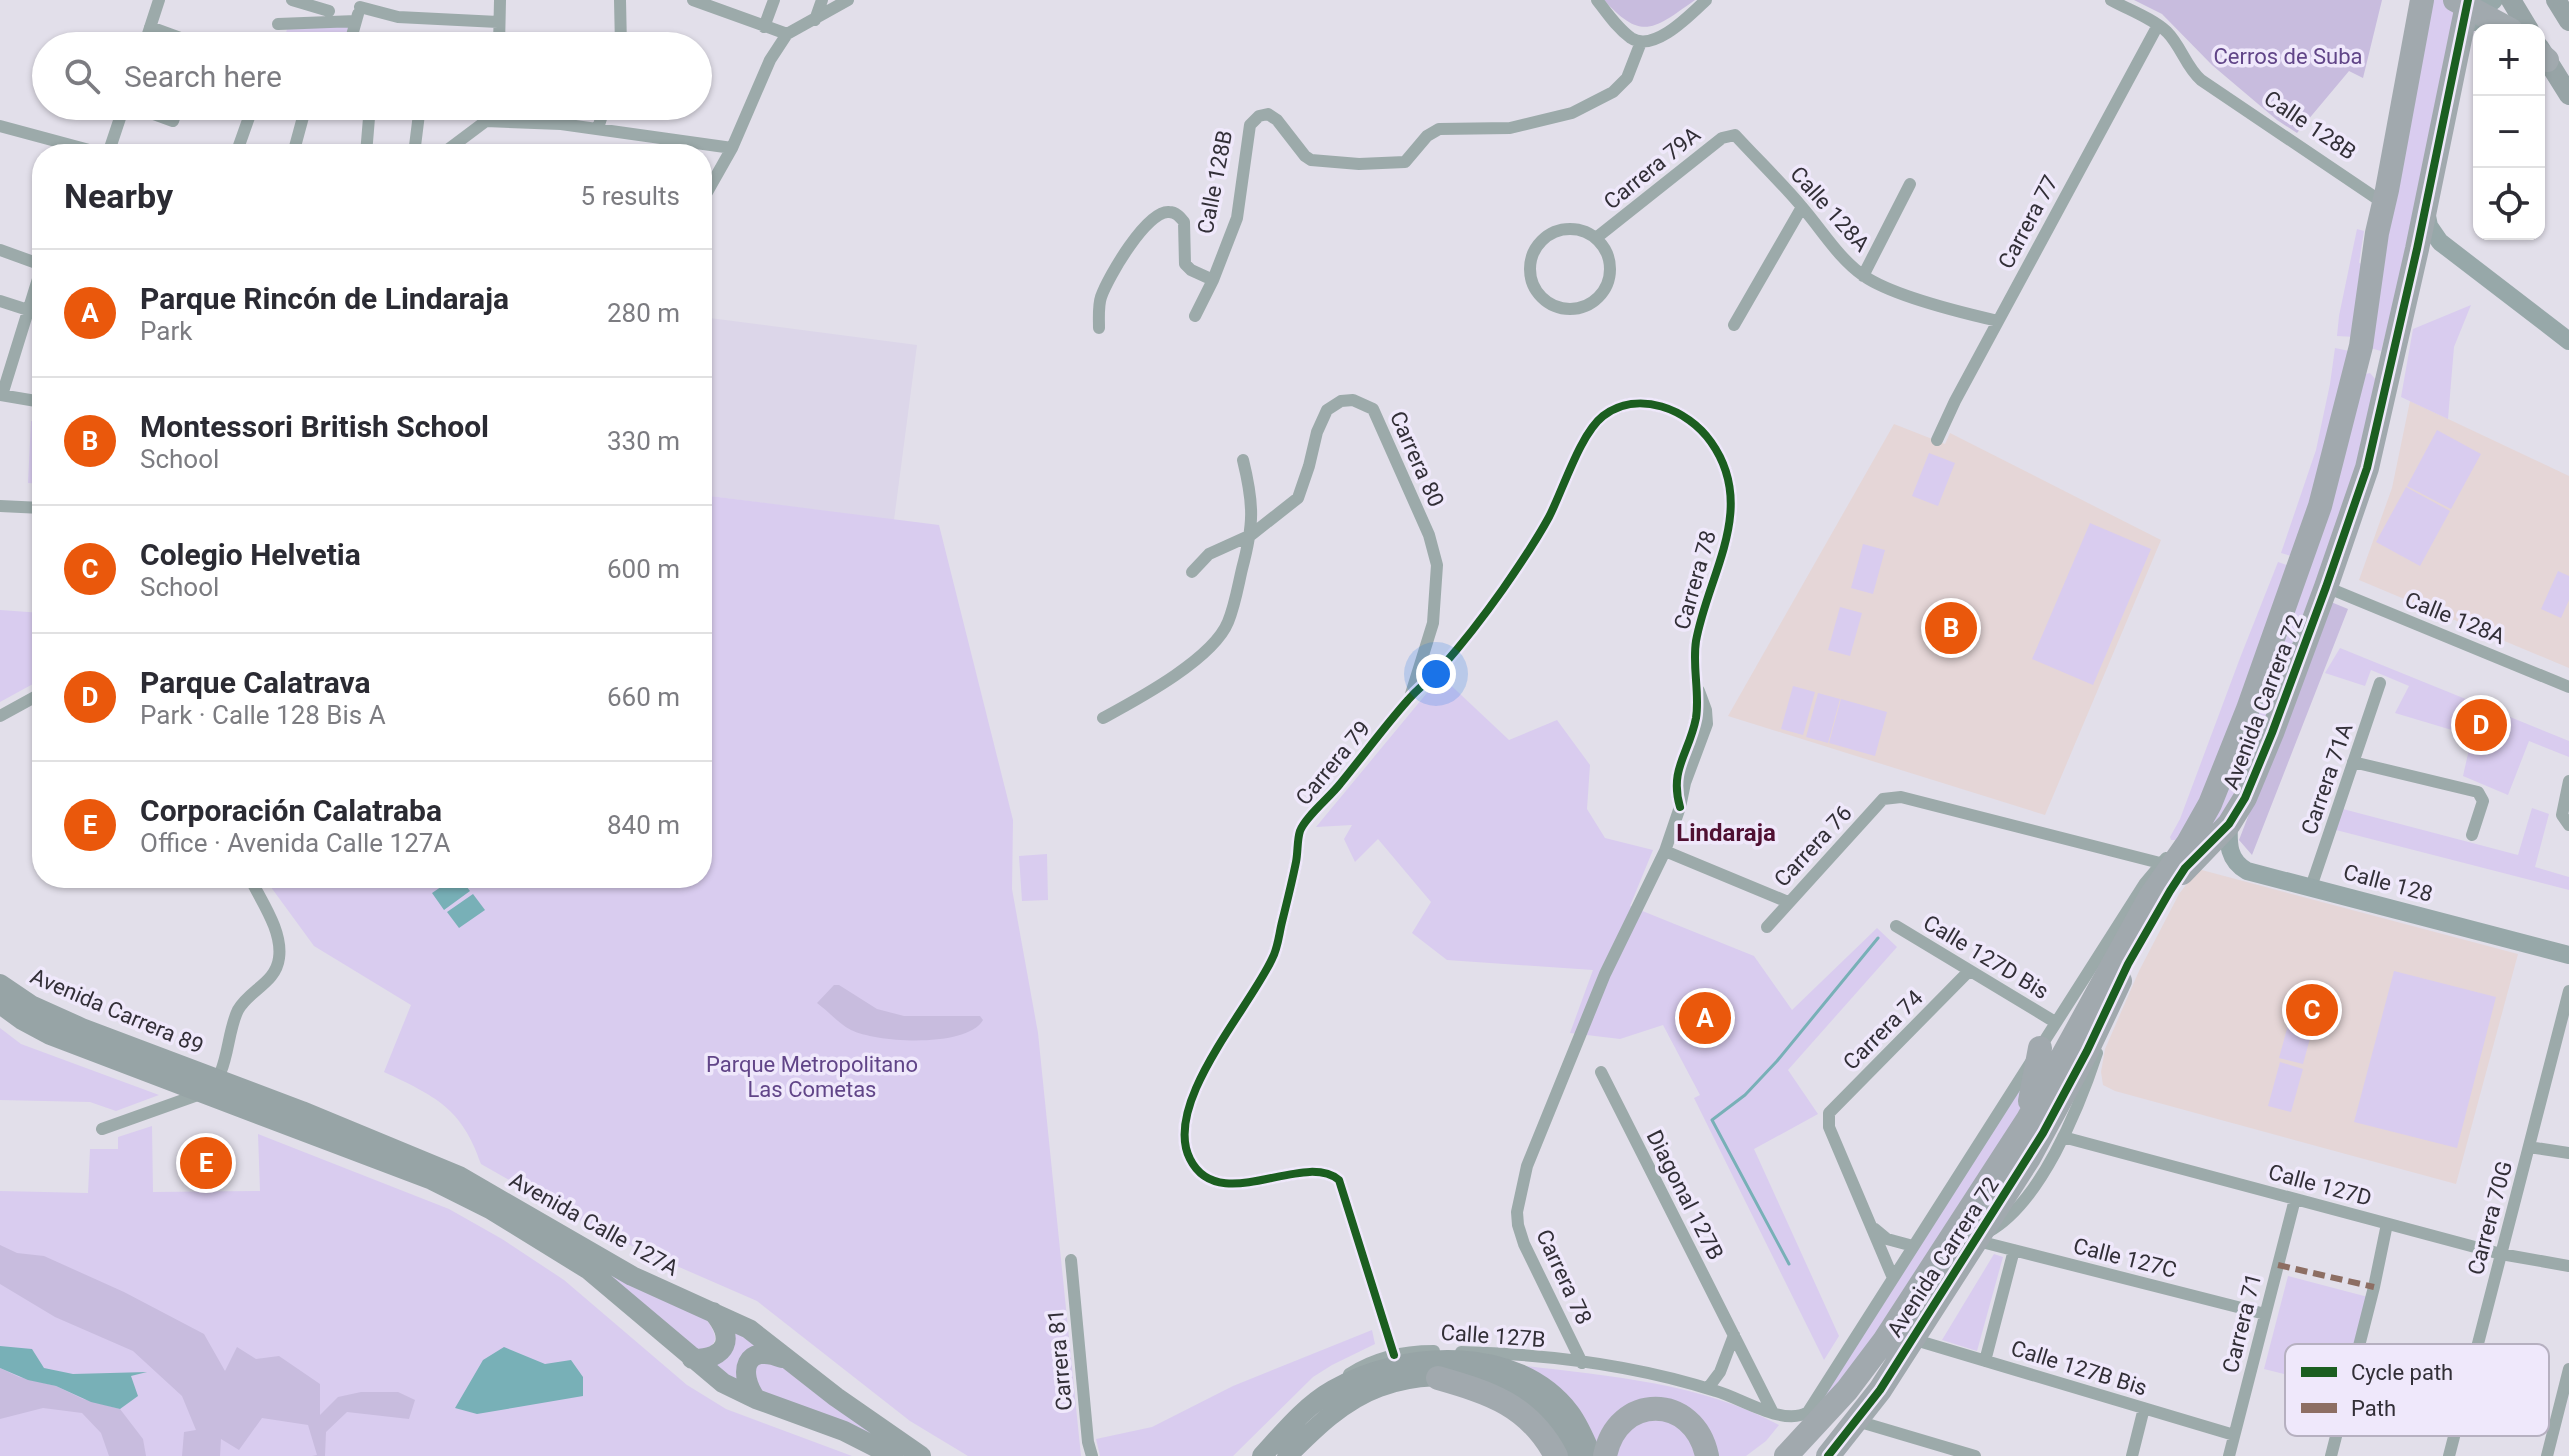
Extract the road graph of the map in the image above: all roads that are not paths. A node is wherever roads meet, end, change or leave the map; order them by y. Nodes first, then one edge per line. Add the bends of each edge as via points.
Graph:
1 (159, 0) edge
2 (292, 0) edge
3 (500, 0) edge
4 (620, 0) edge
5 (693, 0) edge
6 (774, 0) edge
7 (822, 0) edge
8 (848, 0) edge
9 (1597, 0) edge
10 (1706, 0) edge
11 (2405, 0) edge
12 (2422, 0) edge
13 (2455, 0) edge
14 (2468, 0) edge
15 (2494, 0) edge
16 (2511, 0) edge
17 (2556, 0) edge
18 (2118, 2) edge
19 (361, 4) edge
20 (721, 5) edge
21 (329, 11) edge
22 (815, 20) junction
23 (356, 21) junction
24 (2569, 21) edge
25 (498, 22) junction
26 (278, 24) dead end
27 (2500, 24) edge
28 (2525, 24) edge
29 (2158, 25) junction
30 (150, 27) junction
31 (764, 27) junction
32 (148, 32) edge
33 (163, 32) edge
34 (353, 32) edge
35 (498, 32) edge
36 (621, 32) edge
37 (787, 34) junction
38 (1641, 42) junction
39 (2460, 45) junction
40 (119, 120) edge
41 (248, 120) edge
42 (302, 120) edge
43 (369, 120) edge
44 (418, 120) edge
45 (601, 120) edge
46 (486, 121) joint
47 (598, 128) junction
48 (1, 131) edge
49 (1735, 135) joint
50 (52, 144) edge
51 (110, 144) edge
52 (240, 144) edge
53 (296, 144) edge
54 (367, 144) edge
55 (415, 144) edge
56 (455, 144) edge
57 (705, 144) edge
58 (712, 145) edge
59 (732, 148) junction
60 (712, 183) edge
61 (1910, 184) dead end
62 (2376, 198) junction
63 (1802, 207) junction
64 (2377, 233) junction
65 (1596, 238) junction
66 (2428, 245) junction
67 (0, 250) edge
68 (32, 261) edge
69 (1863, 276) junction
70 (1213, 280) junction
71 (32, 297) edge
72 (0, 301) edge
73 (28, 310) junction
74 (1195, 316) dead end
75 (1998, 321) junction
76 (1734, 325) dead end
77 (1099, 328) dead end
78 (2569, 341) edge
79 (6, 356) edge
80 (2353, 380) junction
81 (2386, 388) junction
82 (1, 395) edge
83 (32, 400) edge
84 (1601, 417) joint
85 (1937, 440) dead end
86 (1243, 460) dead end
87 (0, 506) edge
88 (32, 508) edge
89 (1251, 535) junction
90 (1192, 572) dead end
91 (2326, 587) junction
92 (2380, 683) dead end
93 (2569, 687) edge
94 (1410, 697) junction
95 (32, 698) edge
96 (2248, 709) junction
97 (0, 716) edge
98 (1103, 718) dead end
99 (2272, 733) junction
100 (2353, 762) junction
101 (2569, 781) edge
102 (2566, 822) edge
103 (2229, 824) junction
104 (2472, 835) dead end
105 (2188, 843) junction
106 (1665, 851) junction
107 (2160, 863) junction
108 (2311, 887) junction
109 (255, 888) edge
110 (1788, 902) junction
111 (1896, 926) dead end
112 (1767, 927) dead end
113 (2569, 955) edge
114 (1969, 971) junction
115 (0, 984) edge
116 (2569, 991) edge
117 (0, 1004) edge
118 (2108, 1008) junction
119 (2055, 1022) junction
120 (2040, 1048) junction
121 (1601, 1072) dead end
122 (211, 1086) junction
123 (2028, 1119) junction
124 (102, 1129) dead end
125 (2063, 1137) junction
126 (2529, 1147) junction
127 (2569, 1153) edge
128 (2295, 1199) junction
129 (2387, 1224) junction
130 (1873, 1227) junction
131 (1974, 1240) junction
132 (1913, 1246) junction
133 (2014, 1250) junction
134 (2501, 1254) junction
135 (1071, 1260) dead end
136 (2569, 1266) edge
137 (1893, 1278) junction
138 (713, 1312) junction
139 (2265, 1314) junction
140 (1734, 1335) junction
141 (1912, 1339) junction
142 (2358, 1344) edge
143 (2478, 1344) edge
144 (1394, 1355) junction
145 (692, 1359) junction
146 (789, 1361) junction
147 (1985, 1361) junction
148 (1582, 1363) junction
149 (2569, 1369) edge
150 (1438, 1378) junction
151 (1708, 1388) junction
152 (1332, 1390) junction
153 (756, 1399) junction
154 (2144, 1408) junction
155 (1773, 1413) junction
156 (1797, 1418) joint
157 (1857, 1421) junction
158 (2234, 1435) junction
159 (2336, 1436) edge
160 (2454, 1436) edge
161 (1787, 1452) edge
162 (893, 1456) edge
163 (921, 1456) edge
164 (1092, 1456) edge
165 (1262, 1456) edge
166 (1287, 1456) edge
167 (1556, 1456) edge
168 (1571, 1456) edge
169 (1592, 1456) edge
170 (1605, 1456) edge
171 (1707, 1456) edge
172 (1828, 1456) edge
173 (1975, 1456) edge
174 (2132, 1456) edge
175 (2229, 1456) edge
176 (2331, 1456) edge
177 (2449, 1456) edge
178 (2547, 1456) edge

1 - 30 street
2 - 21 street
3 - 25 street
4 - 36 street
5 - 20 street
6 - 31 street
7 - 22 street
8 - 22 street
9 - 38 street via 1613,22
10 - 38 street via 1660,37
11 - 62 highway, Avenida Carrera 72
12 - 64 highway, Avenida Carrera 72
13 - 27 highway, bridge
14 - 39 highway, Avenida Carrera 72
15 - 39 street
16 - 28 main road
17 - 24 main road
18 - 29 street, Calle 128B
19 - 23 street
19 - 25 street via 398,17
20 - 31 street
21 - 23 street
21 - 26 street
22 - 37 street
23 - 34 street
25 - 35 street
29 - 62 street, Calle 128B via 2201,80
29 - 75 street, Carrera 77
30 - 32 street
30 - 33 street
31 - 37 street
37 - 59 street via 770,60
38 - 70 street, Calle 128B via 1627,78 1613,92 1572,113 1510,128 1439,129 1405,162 1311,160 1277,120 1259,116 1250,125 1237,218
39 - 66 highway, Avenida Carrera 72 via 2426,207
40 - 51 street
41 - 52 street
42 - 53 street
43 - 54 street
44 - 55 street
45 - 47 street
46 - 47 street
46 - 56 street
47 - 57 street
48 - 50 street
49 - 63 street, Calle 128A
49 - 65 street, Carrera 79A via 1722,138
58 - 59 street
59 - 60 street
61 - 69 street
62 - 64 highway, Avenida Carrera 72
63 - 69 street, Calle 128A
63 - 76 street
64 - 80 highway, Avenida Carrera 72
65 - 65 street via 1573,229 1550,234 1541,242 1530,261 1540,297 1563,309 1577,309 1600,297 1611,273 1605,248
66 - 78 street
66 - 81 highway, Avenida Carrera 72
67 - 68 street
69 - 75 street, Calle 128A
70 - 74 street, Calle 128B
70 - 77 street, Calle 128B via 1185,264 1184,222 1166,211 1128,247 1100,298
71 - 73 street
72 - 73 street
73 - 79 street
75 - 85 street, Carrera 77
79 - 82 street
80 - 81 highway via 2359,370 2371,367 2382,372
80 - 96 highway, Avenida Carrera 72 via 2320,506
81 - 91 highway, Avenida Carrera 72 via 2367,468
82 - 83 street
84 - 94 street, Carrera 79 via 1577,452 1548,519 1503,588 1439,670
84 - 106 street, Carrera 78 via 1622,405 1647,402 1686,418 1705,435 1724,465 1730,502 1724,554 1694,662 1707,724
86 - 89 street via 1252,495
87 - 88 street
89 - 90 street, Carrera 80 via 1209,554
89 - 94 street, Carrera 80 via 1298,498 1327,410 1353,400 1373,409 1437,565 1433,623
89 - 98 street via 1228,624 1217,639 1179,674
91 - 93 street, Calle 128A
91 - 99 highway, Avenida Carrera 72
92 - 100 street, Carrera 71A
94 - 144 street, Carrera 79 via 1300,829 1274,957 1215,1052 1185,1117 1184,1139 1197,1170 1221,1183 1322,1172 1339,1180
95 - 97 street
96 - 99 highway via 2252,739
96 - 105 highway, Avenida Carrera 72 via 2210,804
99 - 103 highway, Avenida Carrera 72
100 - 104 street via 2478,792 2483,801
100 - 108 street, Carrera 71A
101 - 102 street via 2562,810
103 - 108 street, Calle 128 via 2230,853 2240,867
103 - 118 highway, Avenida Carrera 72 via 2177,880
105 - 107 street, Avenida Carrera 72
105 - 123 highway, Avenida Carrera 72 via 2150,897
106 - 110 street
106 - 148 street, Carrera 78 via 1582,1027 1518,1200 1524,1244
107 - 110 street, Carrera 76 via 1892,797 1883,799
107 - 119 street, Avenida Carrera 72
108 - 113 street, Calle 128
109 - 122 street via 277,935 279,960 269,980 240,1007
110 - 112 street, Carrera 76
111 - 114 street, Calle 127D Bis
114 - 119 street, Calle 127D Bis
114 - 130 street, Carrera 74 via 1829,1113 1829,1127
115 - 122 main road, Avenida Carrera 89 via 31,1005
116 - 126 street, Carrera 70G
117 - 122 main road, Avenida Carrera 89 via 50,1035
118 - 125 street, Avenida Carrera 72 via 2088,1081
118 - 131 highway, Avenida Carrera 72 via 2043,1133
119 - 120 street, Avenida Carrera 72
120 - 123 highway
120 - 132 street, Avenida Carrera 72
121 - 140 street, Diagonal 127B
122 - 124 street
122 - 138 main road, Avenida Calle 127A via 459,1176 632,1276
122 - 145 main road, Avenida Calle 127A via 490,1209 589,1270
123 - 161 highway, Avenida Carrera 72 via 1884,1341 1847,1390
125 - 128 street, Calle 127D
125 - 131 street, Avenida Carrera 72 via 2014,1212
126 - 127 street
126 - 134 street, Carrera 70G
128 - 129 street, Calle 127D
128 - 139 street, Carrera 71
129 - 134 street, Calle 127D
129 - 142 street
130 - 132 street via 1887,1239
130 - 137 street
131 - 133 street, Calle 127C
131 - 141 highway, Avenida Carrera 72
132 - 137 street, Avenida Carrera 72
133 - 139 street, Calle 127C
133 - 147 street
134 - 136 street, Calle 127D
134 - 143 street, Carrera 70G
135 - 164 street, Carrera 81
137 - 156 street, Avenida Carrera 72 via 1813,1407
138 - 145 main road via 725,1328 723,1348 709,1358
138 - 146 main road, Avenida Calle 127A via 749,1329
139 - 158 street, Carrera 71
140 - 151 street
140 - 155 street, Diagonal 127B
141 - 147 street, Calle 127B Bis
141 - 157 highway, Avenida Carrera 72
144 - 148 street, Calle 127B via 1480,1352
144 - 152 street, Calle 127B via 1360,1367
145 - 153 main road, Avenida Calle 127A
146 - 153 main road via 766,1353 751,1359 745,1377
146 - 163 main road, Avenida Calle 127A
147 - 154 street, Calle 127B Bis
148 - 151 street, Calle 127B
149 - 178 street
150 - 166 main road via 1399,1381 1365,1393 1344,1404
150 - 167 highway via 1519,1410
150 - 168 main road via 1484,1381 1524,1396 1557,1426
151 - 155 street, Calle 127B
152 - 165 main road via 1308,1407
152 - 169 main road via 1415,1362 1498,1366 1559,1401
153 - 162 main road, Avenida Calle 127A via 844,1431
154 - 158 street, Calle 127B Bis
154 - 174 street
155 - 156 street, Calle 127B
157 - 172 highway, Avenida Carrera 72
157 - 173 street
158 - 175 street, Carrera 71
159 - 176 street
160 - 177 street, Carrera 70G
170 - 171 highway via 1615,1428 1630,1415 1666,1409 1697,1430

